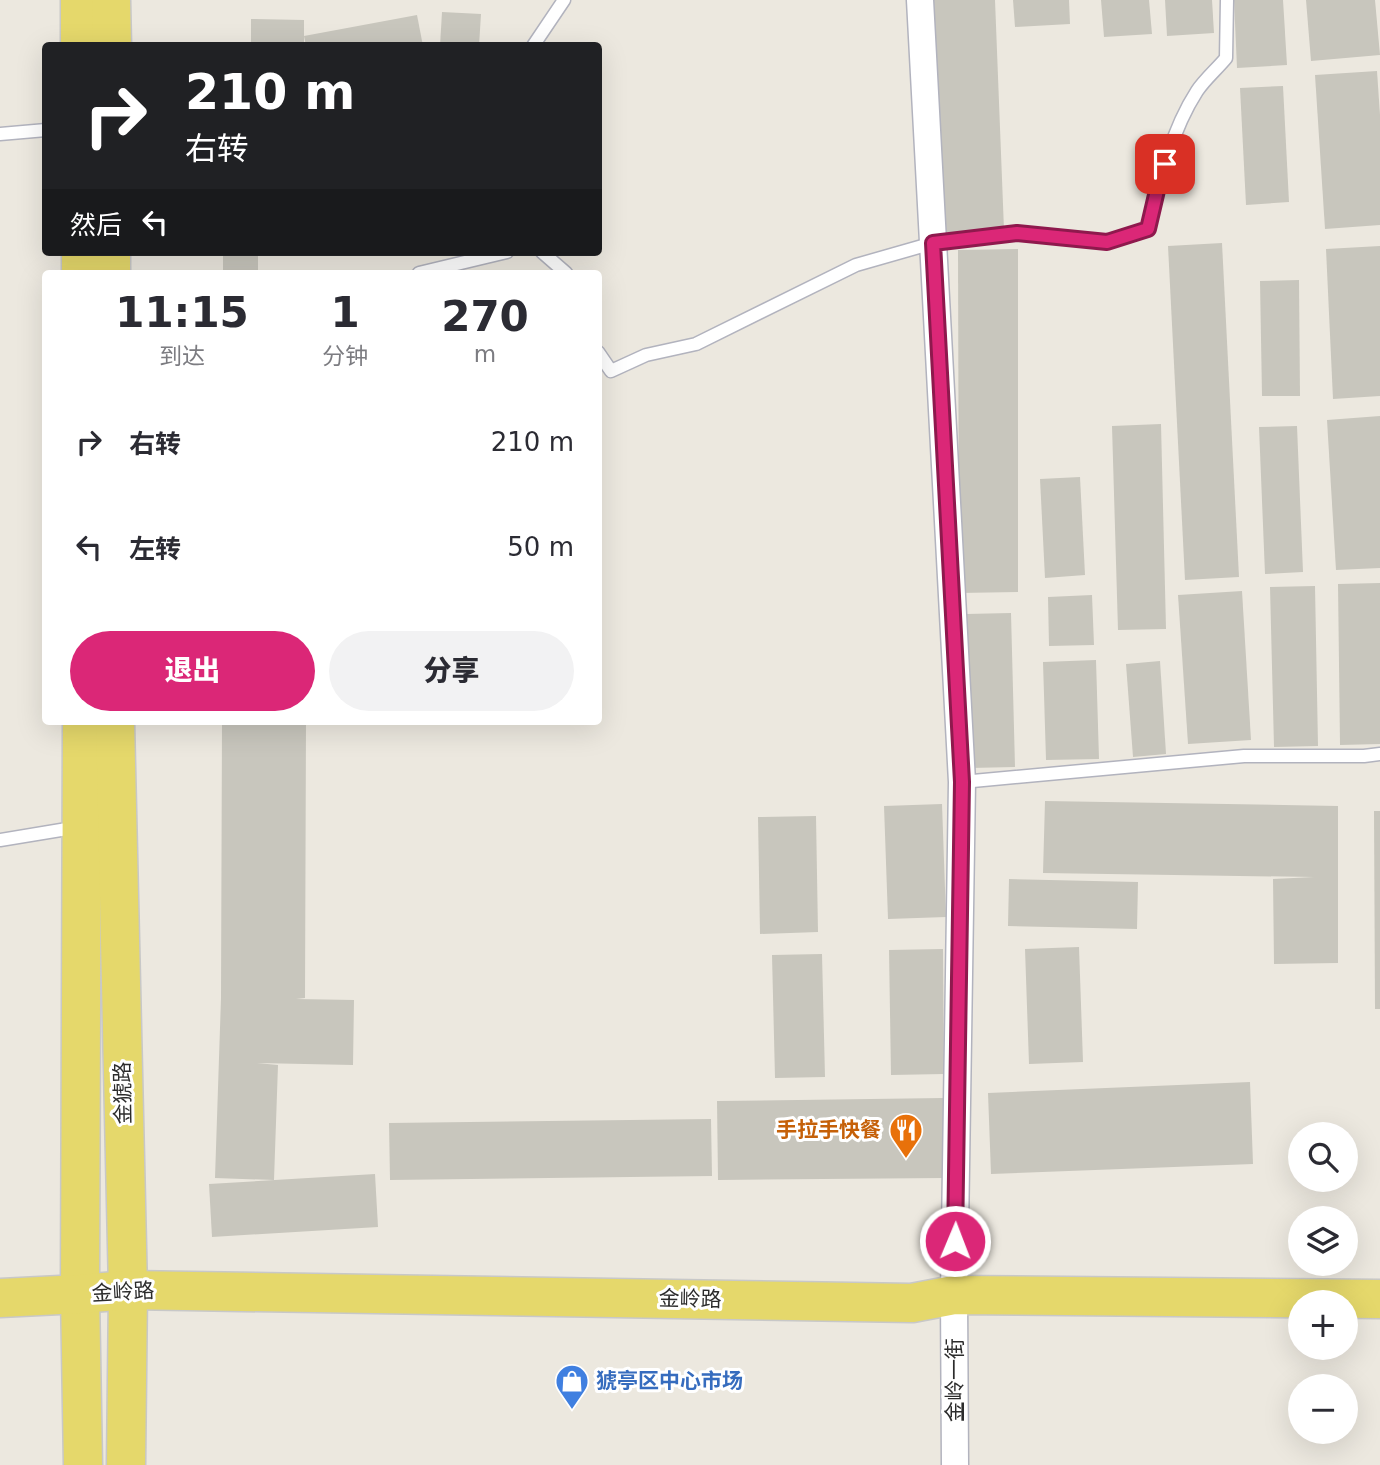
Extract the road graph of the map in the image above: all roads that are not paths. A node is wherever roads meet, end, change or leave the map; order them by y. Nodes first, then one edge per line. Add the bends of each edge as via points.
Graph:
1 (80, 0) edge
2 (111, 0) edge
3 (564, 0) edge
4 (920, 0) edge
5 (1227, 0) edge
6 (80, 42) edge
7 (111, 42) edge
8 (536, 42) edge
9 (42, 130) edge
10 (0, 134) edge
11 (933, 243) junction
12 (490, 256) edge
13 (547, 256) edge
14 (432, 270) edge
15 (563, 270) edge
16 (602, 358) edge
17 (82, 725) edge
18 (115, 725) edge
19 (1380, 754) edge
20 (962, 782) junction
21 (82, 827) junction
22 (0, 840) edge
23 (128, 1290) junction
24 (80, 1294) junction
25 (954, 1295) junction
26 (0, 1298) edge
27 (1380, 1299) edge
28 (83, 1465) edge
29 (127, 1465) edge
30 (956, 1465) edge

1 - 6 main road
2 - 7 main road
3 - 8 lane
4 - 11 street, 金岭一街
5 - 11 lane via 1226,58 1198,90 1178,129 1148,229 1107,242 1017,233
9 - 10 lane
11 - 16 lane via 856,265 696,344 646,355 611,371
11 - 20 street, 金岭一街
12 - 14 lane
13 - 15 lane
17 - 21 main road, 金猇路
18 - 23 main road, 金猇路
19 - 20 lane via 1244,756
20 - 25 street, 金岭一街
21 - 22 lane
21 - 24 main road, 金猇路
23 - 24 main road, 金岭路
23 - 25 main road, 金岭路 via 912,1303
23 - 29 main road, 金猇路
24 - 26 main road, 金岭路
24 - 28 main road, 金猇路
25 - 27 main road, 金岭路
25 - 30 street, 金岭一街

